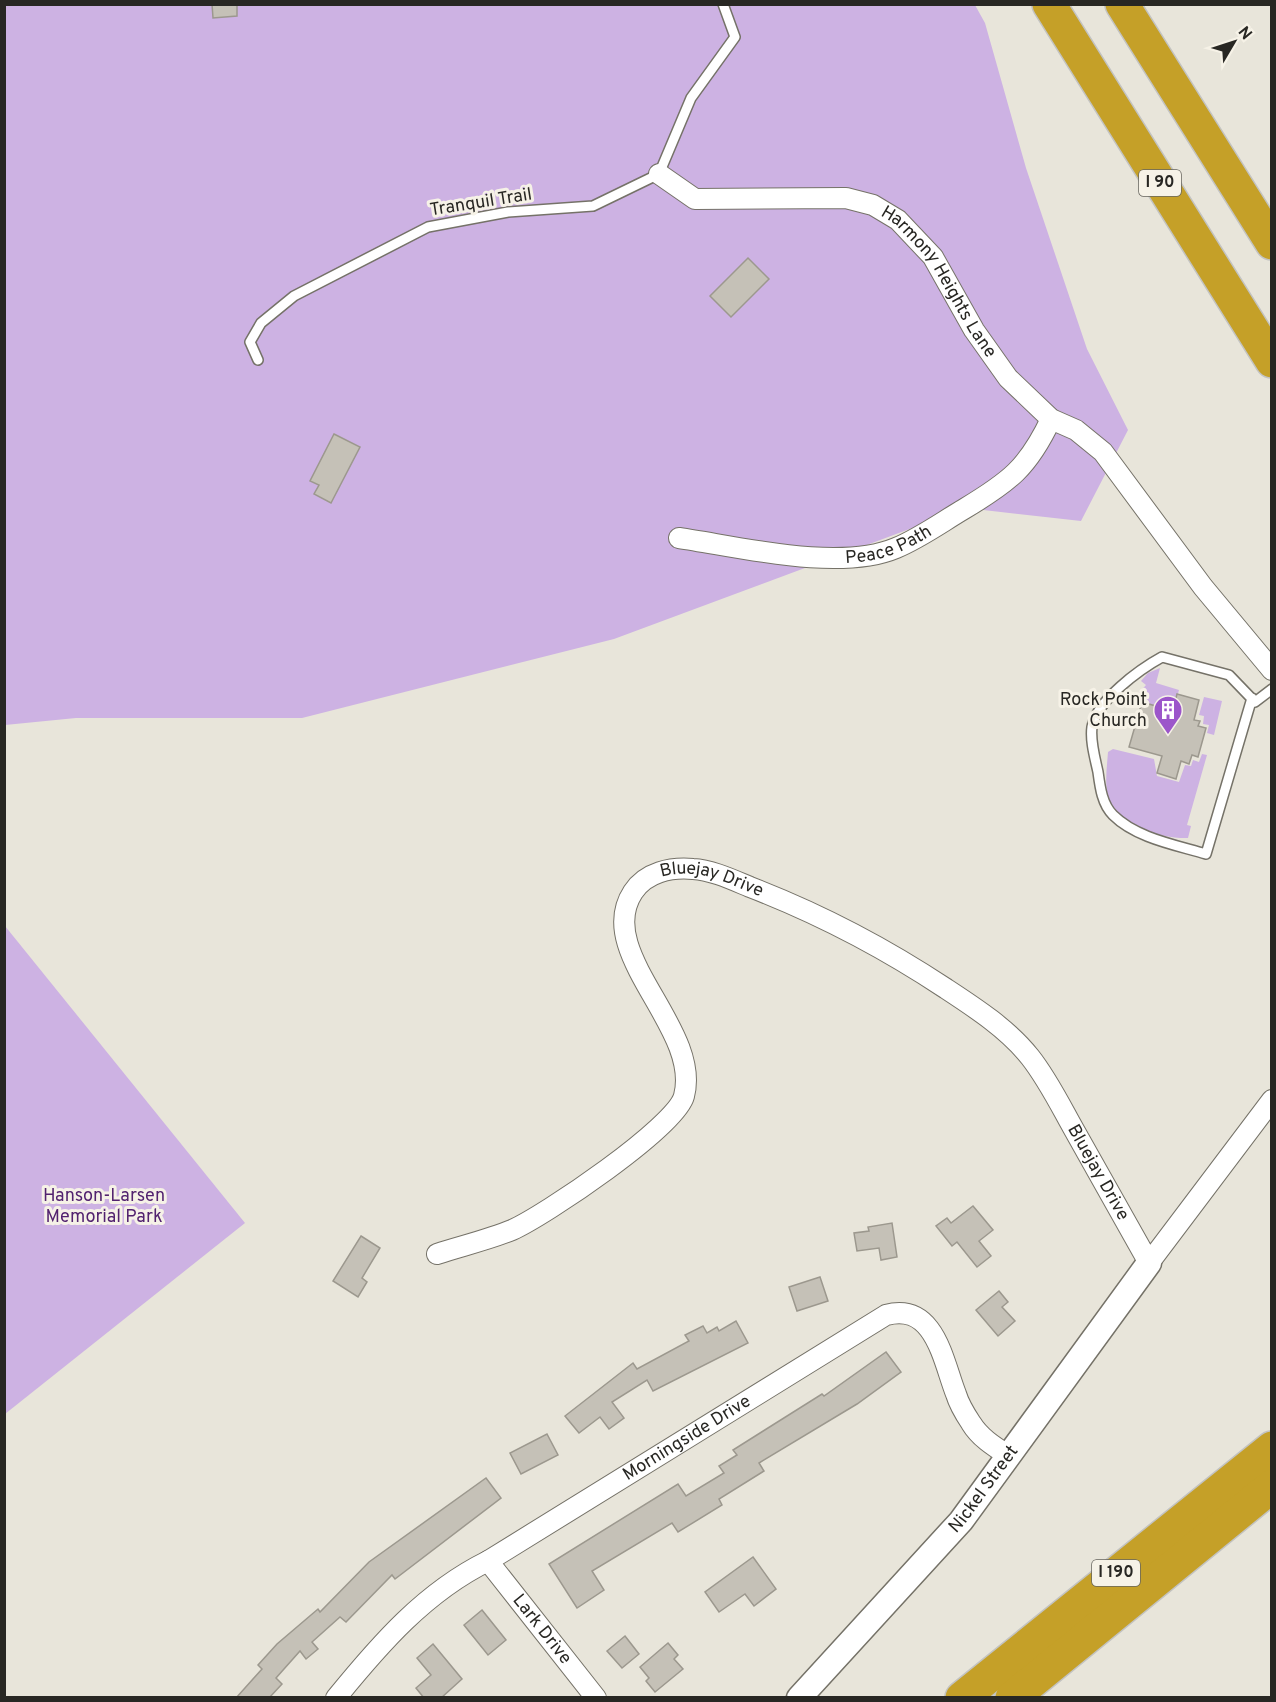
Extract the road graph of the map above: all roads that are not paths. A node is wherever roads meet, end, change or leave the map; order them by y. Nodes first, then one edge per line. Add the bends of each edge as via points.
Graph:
1 (723, 4) edge
2 (1048, 4) edge
3 (1122, 4) edge
4 (659, 174) junction
5 (1272, 243) edge
6 (258, 360) dead end
7 (1272, 361) edge
8 (1051, 419) junction
9 (679, 538) dead end
10 (1272, 670) edge
11 (1272, 689) edge
12 (1252, 698) junction
13 (1272, 1100) edge
14 (437, 1254) dead end
15 (1149, 1263) junction
16 (1272, 1448) edge
17 (1009, 1456) junction
18 (1272, 1486) edge
19 (1272, 1511) edge
20 (488, 1561) junction
21 (1116, 1614) junction
22 (336, 1698) edge
23 (596, 1698) edge
24 (798, 1698) edge
25 (962, 1698) edge
26 (1011, 1698) edge

1 - 4 lane via 735,37 692,98
2 - 7 highway, I 90
3 - 5 highway
4 - 6 lane, Tranquil Trail via 592,206 508,212 428,226 294,296 261,323 250,342
4 - 8 street, Harmony Heights Lane via 695,199 846,198 873,205 898,220 933,257 992,358
8 - 9 street, Peace Path via 1038,445 1004,485 895,548 868,555 823,558
8 - 10 street, Harmony Heights Lane via 1076,430 1103,452 1203,587
11 - 12 lane via 1255,702
12 - 12 lane via 1230,675 1162,657 1151,663 1106,700 1092,727 1094,755 1107,808 1140,832 1206,854
13 - 15 street
14 - 15 street, Bluejay Drive via 513,1229 634,1148 672,1117 684,1098 680,1053 625,939 624,915 633,892 650,875 672,869 696,869 786,901 881,947 972,1006 1010,1037 1029,1056 1052,1090
15 - 17 street, Nickel Street
16 - 25 highway, I 190
17 - 20 street, Morningside Drive via 986,1441 972,1425 956,1397 937,1340 920,1319 900,1311 866,1327
17 - 24 street, Nickel Street via 961,1521
18 - 21 highway, I 190
19 - 21 highway, I 190 via 1209,1548
20 - 22 street, Morningside Drive via 429,1599 383,1641
20 - 23 street, Lark Drive
21 - 26 highway, I 190

